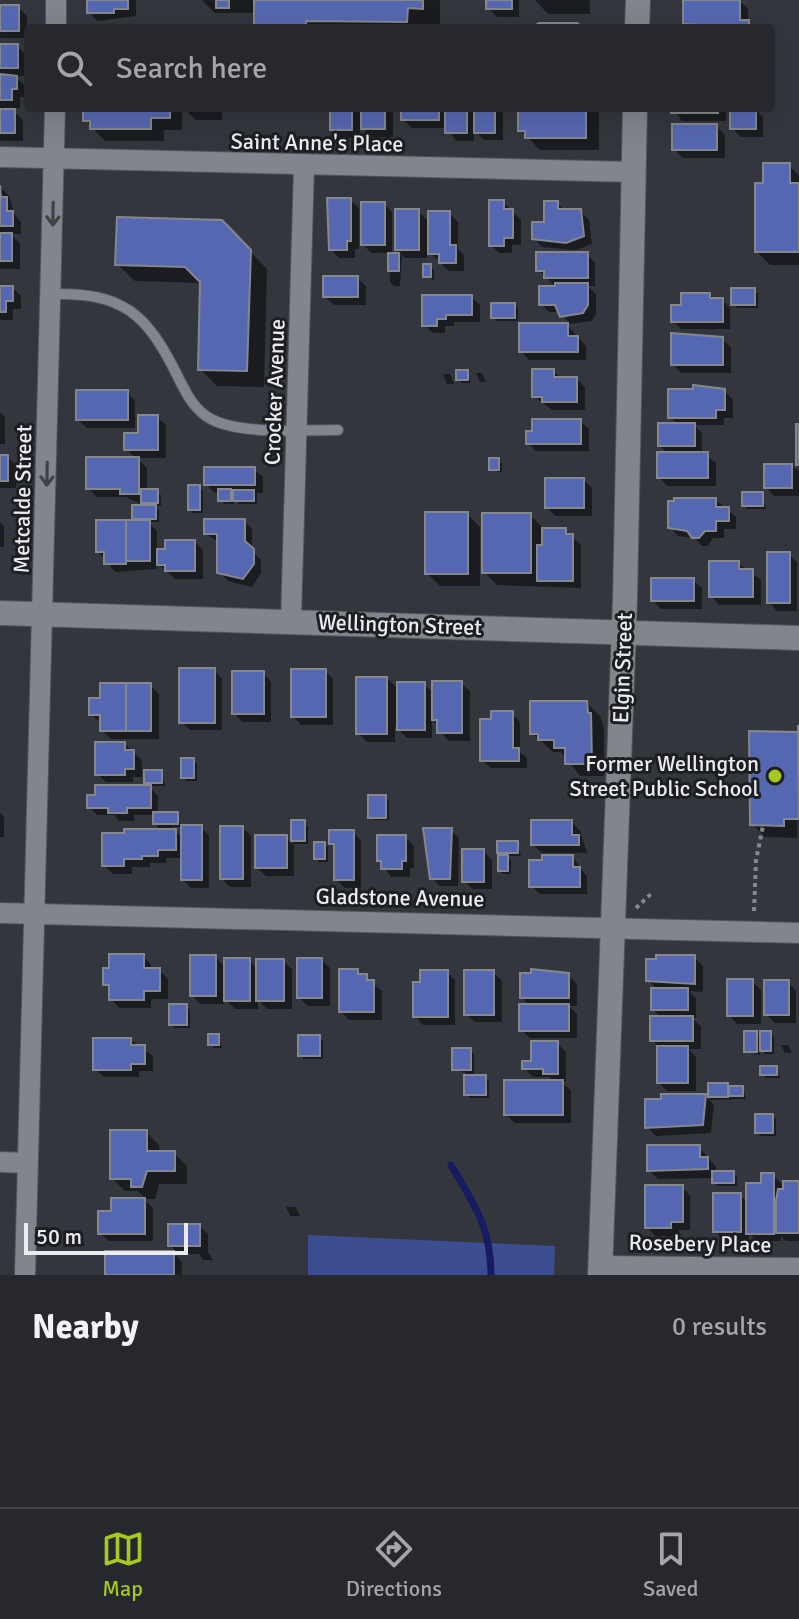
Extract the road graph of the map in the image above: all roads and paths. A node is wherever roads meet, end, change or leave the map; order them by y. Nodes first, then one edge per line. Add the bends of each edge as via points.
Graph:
1 (56, 0) edge
2 (638, 0) edge
3 (56, 24) edge
4 (637, 24) edge
5 (55, 112) edge
6 (635, 112) edge
7 (0, 157) edge
8 (55, 159) junction
9 (304, 166) junction
10 (633, 172) junction
11 (51, 294) junction
12 (297, 430) junction
13 (338, 430) dead end
14 (0, 613) edge
15 (43, 614) junction
16 (291, 620) junction
17 (624, 631) junction
18 (799, 638) edge
19 (763, 826) dead end
20 (651, 894) dead end
21 (636, 908) dead end
22 (0, 913) edge
23 (34, 914) junction
24 (613, 926) junction
25 (754, 931) junction
26 (799, 933) edge
27 (0, 1162) edge
28 (28, 1163) junction
29 (799, 1268) edge
30 (601, 1270) edge
31 (25, 1275) edge

1 - 3 street
2 - 4 street
5 - 8 street, Metcalde Street
6 - 10 street, Elgin Street
7 - 8 street, Saint Anne's Place
8 - 9 street, Saint Anne's Place
8 -> 11 street, Metcalde Street
9 - 10 street, Saint Anne's Place
9 - 12 street, Crocker Avenue
10 - 17 street, Elgin Street
11 - 12 lane via 104,297 134,314 159,338 195,407 213,420
11 -> 15 street, Metcalde Street
12 - 13 lane
12 - 16 street, Crocker Avenue
14 - 15 street, Wellington Street
15 - 16 street, Wellington Street
15 - 23 street, Metcalde Street
16 - 17 street, Wellington Street
17 - 18 street, Wellington Street
17 - 24 street, Elgin Street
19 - 25 path via 756,860
20 - 21 path
22 - 23 street, Gladstone Avenue
23 - 24 street, Gladstone Avenue
23 - 28 street, Metcalde Street
24 - 25 street, Gladstone Avenue
24 - 30 street, Elgin Street
25 - 26 street, Gladstone Avenue
27 - 28 street
28 - 31 street, Metcalde Street
29 - 30 street, Rosebery Place

